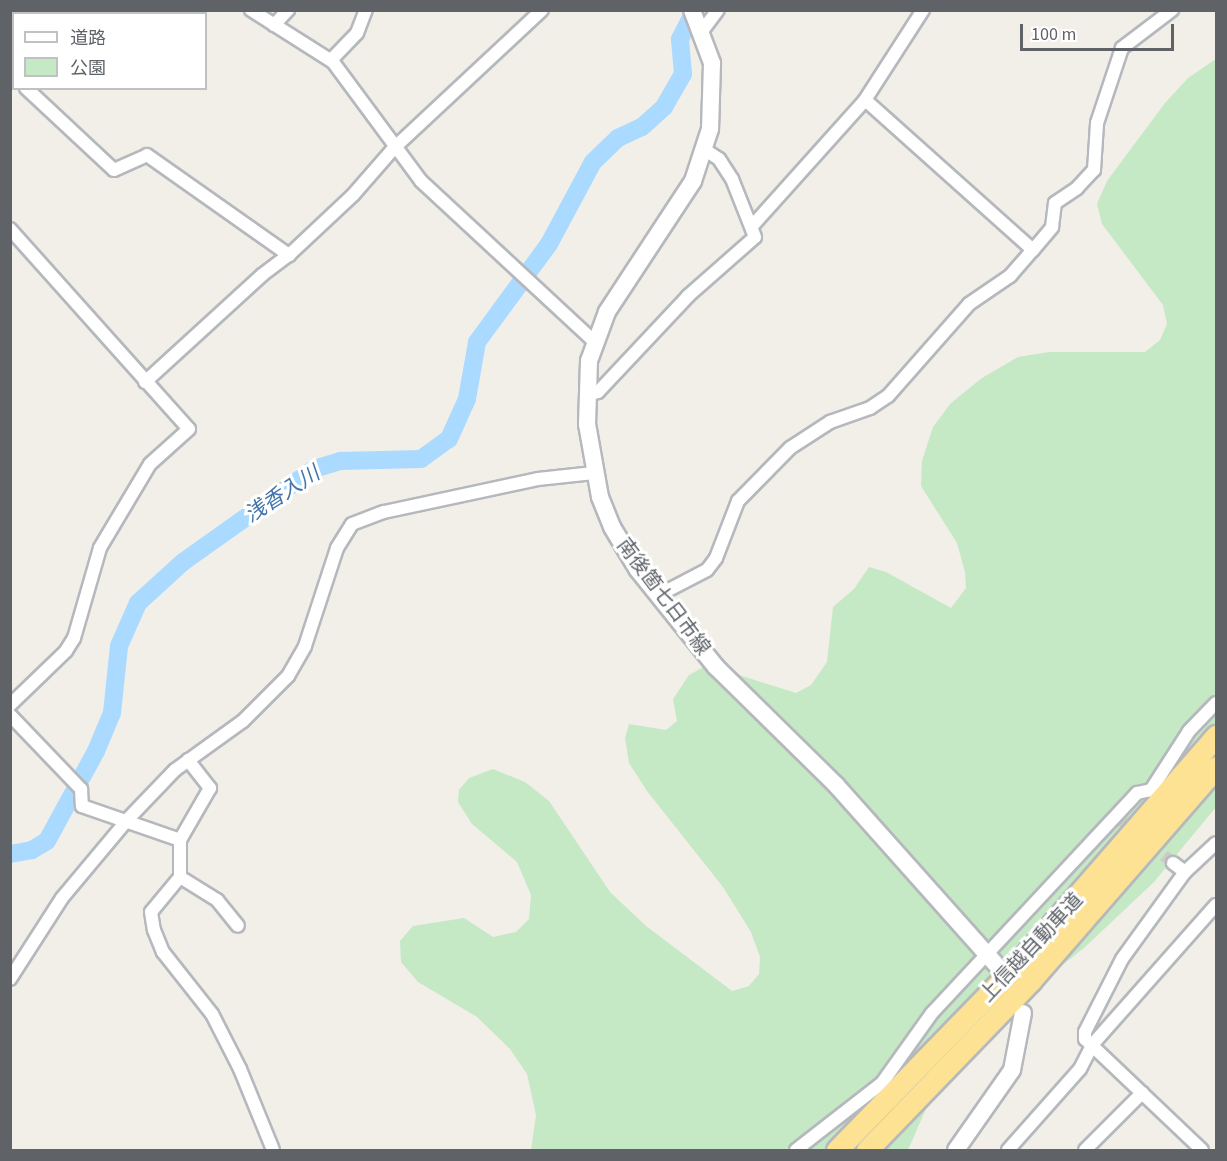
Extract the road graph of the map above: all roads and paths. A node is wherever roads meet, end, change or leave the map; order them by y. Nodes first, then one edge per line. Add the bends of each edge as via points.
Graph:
1 (251, 10) edge
2 (288, 10) edge
3 (366, 10) edge
4 (542, 10) edge
5 (718, 10) edge
6 (923, 10) edge
7 (1172, 10) edge
8 (698, 22) edge
9 (274, 24) junction
10 (331, 60) junction
11 (28, 90) edge
12 (865, 100) junction
13 (394, 148) junction
14 (705, 150) junction
15 (753, 225) junction
16 (10, 229) edge
17 (1032, 250) junction
18 (289, 255) junction
19 (596, 342) junction
20 (144, 382) junction
21 (586, 395) junction
22 (594, 473) junction
23 (657, 596) junction
24 (1216, 703) edge
25 (10, 705) edge
26 (10, 715) edge
27 (1216, 736) edge
28 (188, 760) junction
29 (1216, 767) edge
30 (128, 819) junction
31 (180, 840) junction
32 (1216, 843) edge
33 (1173, 863) tunnel mouth
34 (1185, 872) junction
35 (180, 877) junction
36 (1216, 905) edge
37 (238, 926) dead end
38 (991, 960) junction
39 (10, 979) edge
40 (1023, 1013) dead end
41 (1092, 1045) junction
42 (1142, 1093) junction
43 (273, 1150) edge
44 (796, 1150) edge
45 (837, 1150) edge
46 (867, 1150) edge
47 (956, 1150) edge
48 (1008, 1150) edge
49 (1085, 1150) edge
50 (1202, 1150) edge

1 - 9 street
2 - 9 street
3 - 10 street via 357,33
4 - 13 street
5 - 8 street
6 - 12 street
7 - 17 street via 1122,48 1097,123 1094,170 1055,203 1052,227
8 - 14 main road, 南後箇七日市線 via 714,80
9 - 10 street
10 - 13 street
11 - 18 street via 114,170 147,155
12 - 15 street
12 - 17 street
13 - 18 street via 353,195
13 - 19 street via 421,181
14 - 15 street via 726,169
14 - 19 main road, 南後箇七日市線 via 677,210 607,312
15 - 21 street via 755,237 745,249 688,296 598,392
16 - 20 street
17 - 23 street via 1010,276 969,304 888,396 870,408 830,422 790,448 738,501 716,558 707,570
18 - 20 street
19 - 21 main road, 南後箇七日市線
20 - 25 street via 189,429 150,464 100,548 74,638 66,651
21 - 22 main road, 南後箇七日市線
22 - 23 main road, 南後箇七日市線 via 612,527
22 - 28 street via 538,479 395,509 352,524 337,548 304,646 288,676 243,721
23 - 38 main road, 南後箇七日市線 via 732,686 836,785
24 - 38 street via 1189,731 1151,790 1137,793 1120,818
26 - 30 street via 81,789 82,806
27 - 45 highway, 上信越自動車道 via 1016,966
28 - 30 street
28 - 31 street via 210,788
29 - 46 highway, 上信越自動車道 via 1031,980
30 - 31 street
30 - 39 street via 62,898
31 - 35 street
32 - 34 street
33 - 34 street
34 - 41 street via 1122,959 1085,1032 1085,1039
35 - 37 street via 217,900
35 - 43 street via 151,912 154,930 163,952 212,1014 240,1069
36 - 41 street
38 - 44 street via 932,1013 882,1083
40 - 47 main road via 1012,1070
41 - 42 street
41 - 48 street via 1080,1069
42 - 49 street
42 - 50 street

